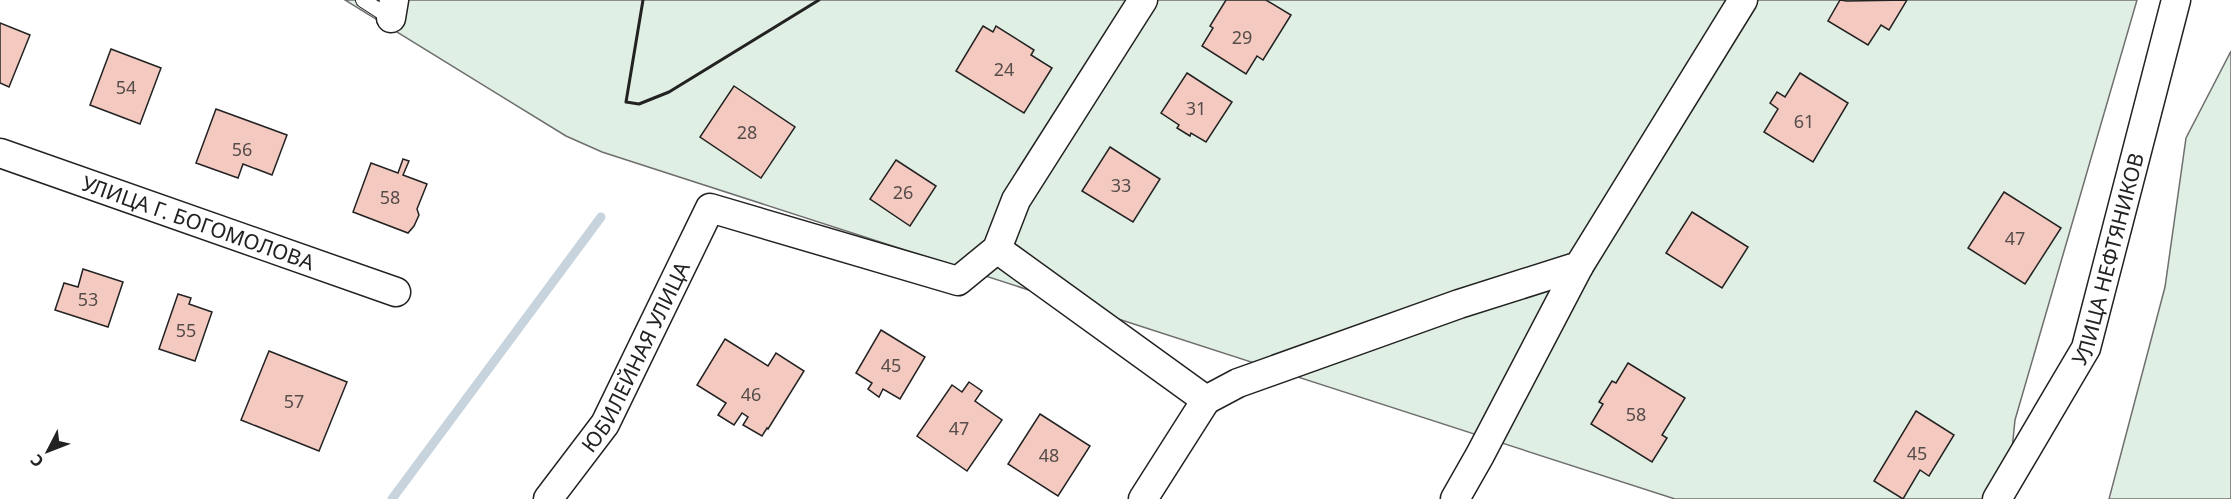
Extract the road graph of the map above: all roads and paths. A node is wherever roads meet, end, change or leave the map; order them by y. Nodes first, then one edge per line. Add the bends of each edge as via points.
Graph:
1 (363, 0) edge
2 (1143, 0) edge
3 (1743, 0) edge
4 (2176, 0) edge
5 (392, 9) edge
6 (0, 153) edge
7 (997, 249) junction
8 (1579, 266) junction
9 (396, 291) dead end
10 (1206, 400) junction
11 (548, 499) edge
12 (1143, 499) edge
13 (1455, 499) edge
14 (1997, 499) edge

1 - 5 lane
2 - 7 street via 1016,200
3 - 8 street
4 - 14 street, УЛИЦА НЕФТЯНИКОВ via 2086,348
6 - 9 street, УЛИЦА Г. БОГОМОЛОВА
7 - 10 street
7 - 11 street, ЮБИЛЕЙНАЯ УЛИЦА via 958,281 710,208 604,424
8 - 10 street via 1260,375
8 - 13 street
10 - 12 street

